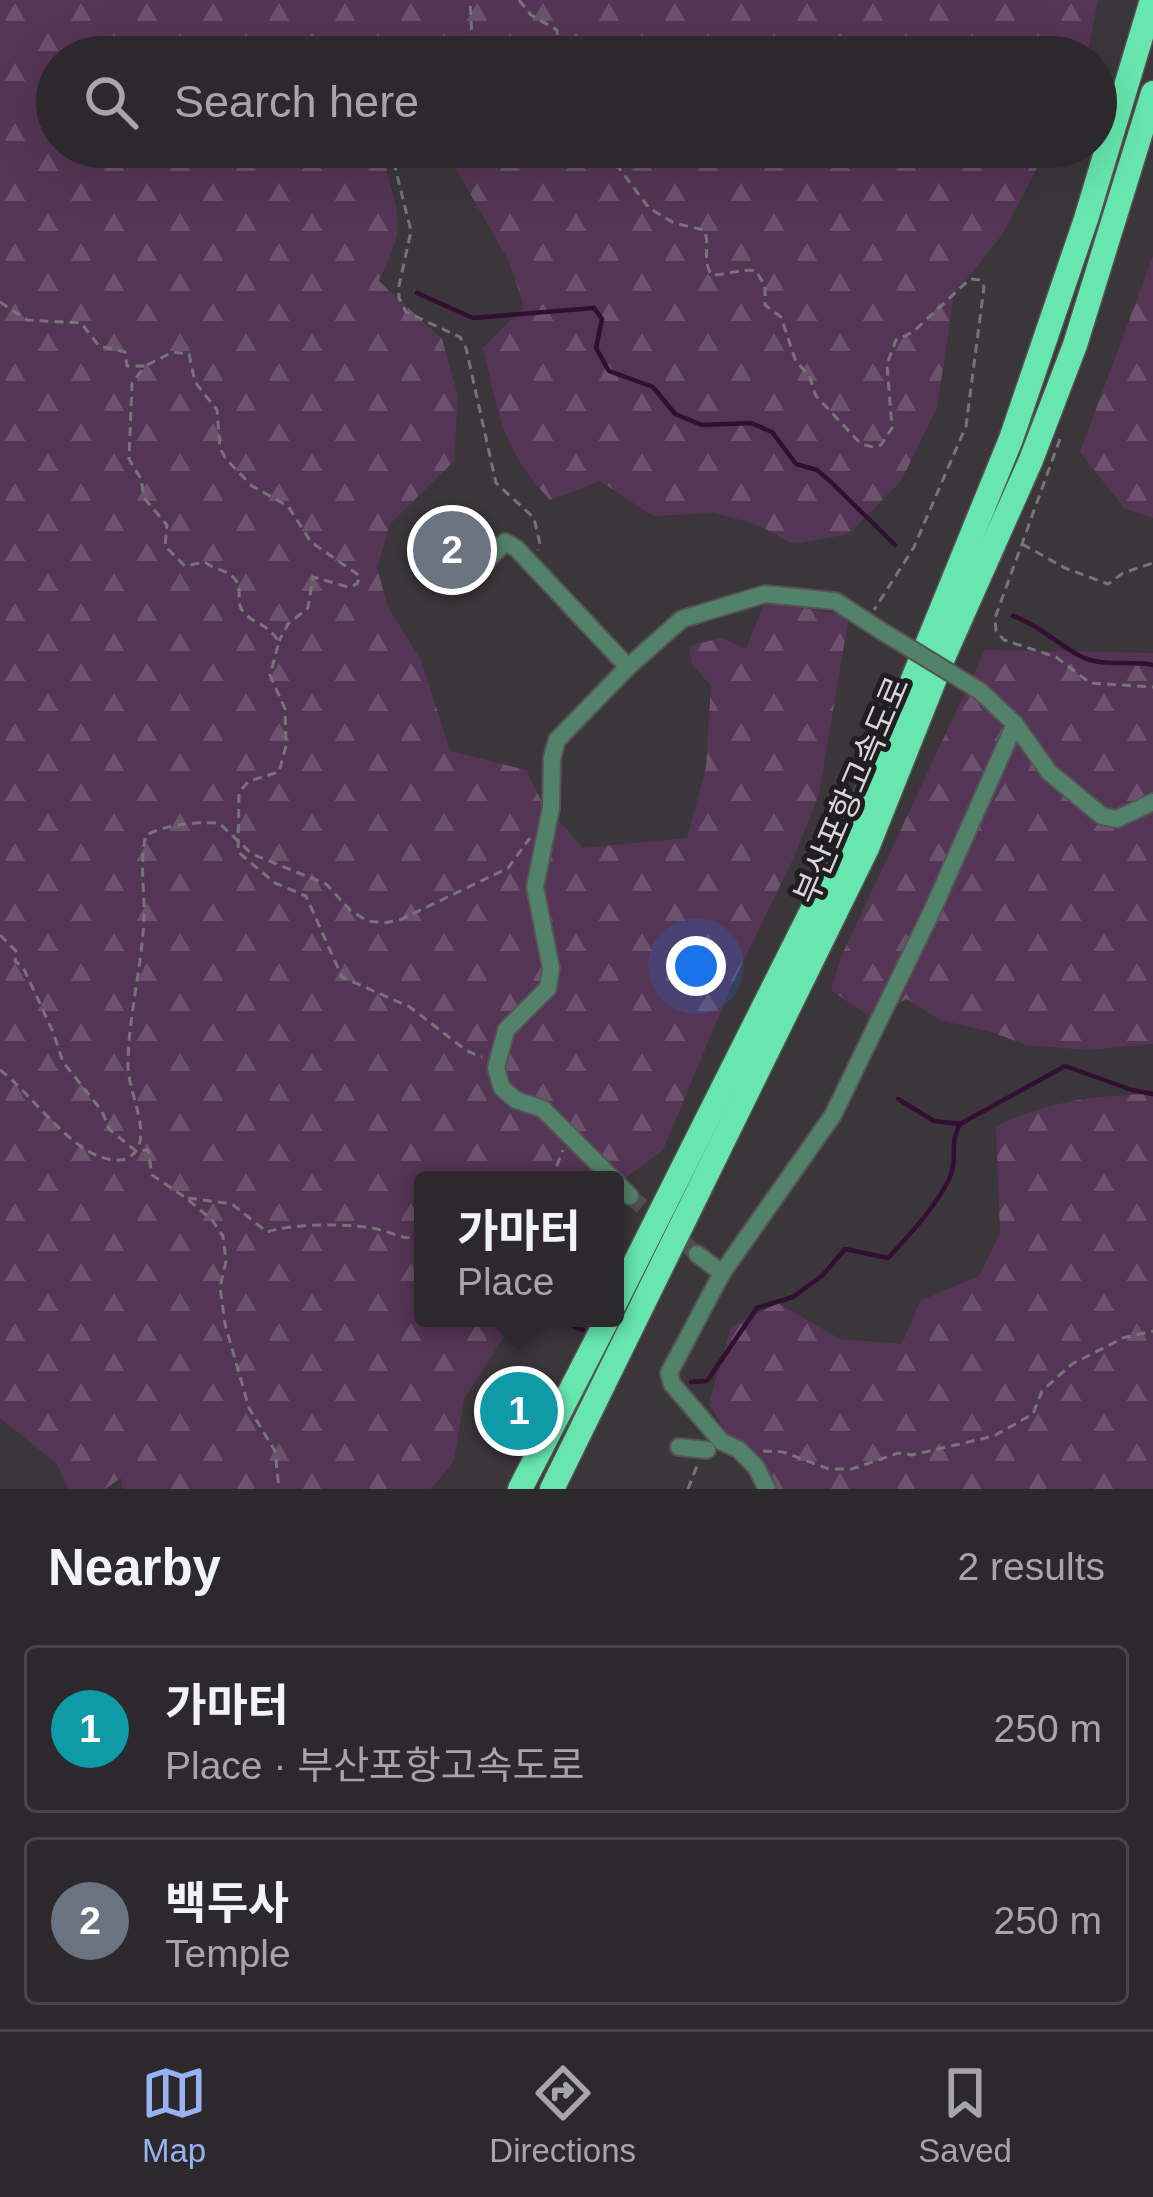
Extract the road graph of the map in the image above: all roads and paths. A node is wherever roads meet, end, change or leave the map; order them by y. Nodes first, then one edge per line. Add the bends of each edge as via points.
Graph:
1 (470, 0) edge
2 (519, 0) edge
3 (1151, 0) edge
4 (472, 36) edge
5 (557, 36) edge
6 (1153, 93) edge
7 (1117, 115) edge
8 (395, 168) edge
9 (619, 168) edge
10 (1101, 168) edge
11 (0, 302) edge
12 (145, 366) junction
13 (1022, 544) dead end
14 (1153, 563) edge
15 (531, 566) junction
16 (1103, 582) junction
17 (466, 583) dead end
18 (1100, 591) dead end
19 (873, 626) junction
20 (279, 642) junction
21 (1027, 650) dead end
22 (628, 667) junction
23 (1153, 687) edge
24 (1015, 724) junction
25 (1153, 802) edge
26 (551, 808) junction
27 (237, 840) junction
28 (0, 935) edge
29 (497, 1063) junction
30 (0, 1070) edge
31 (136, 1151) junction
32 (599, 1163) junction
33 (556, 1171) edge
34 (606, 1171) edge
35 (624, 1190) edge
36 (630, 1196) tunnel mouth
37 (186, 1198) junction
38 (414, 1237) edge
39 (698, 1254) tunnel mouth
40 (722, 1274) junction
41 (624, 1285) edge
42 (603, 1327) edge
43 (1153, 1331) edge
44 (679, 1447) dead end
45 (738, 1449) junction
46 (707, 1450) dead end
47 (279, 1489) edge
48 (520, 1489) edge
49 (552, 1489) edge
50 (767, 1489) edge

1 - 4 path
2 - 5 path
3 - 7 highway, 부산포항고속도로
6 - 49 highway, 부산포항고속도로 via 1075,345 867,848
8 - 15 path via 411,231 399,298 406,312 460,337 466,348 496,483 534,518 540,544
9 - 19 path via 649,208 704,230 712,275 756,272 765,305 781,317 816,396 873,447 892,428 887,364 896,340 970,279 981,280 966,426
10 - 41 highway, 부산포항고속도로 via 1010,439 856,820
11 - 12 path via 27,320 81,323 99,346 125,352 127,366
12 - 20 path via 132,383 128,459 166,525 165,546 184,566 205,562 233,577 240,608
12 - 20 path via 173,352 190,354 195,382 217,410 226,459 288,506 311,542 360,576 348,587 313,577 308,608
13 - 16 path
14 - 16 path
15 - 17 lane via 505,542
15 - 22 lane
16 - 18 path
19 - 22 lane via 835,601 765,594 682,620
19 - 24 lane, bridge via 980,692
20 - 27 path via 270,675 285,709 286,746 279,772 239,792
21 - 23 path via 1056,657 1090,683
22 - 26 lane via 557,740
24 - 25 lane via 1049,772 1102,816 1117,819
24 - 40 lane via 833,1115
26 - 27 path via 508,868 384,923
26 - 29 lane via 536,887 548,988 506,1030
27 - 29 path via 238,852 275,883 306,896 342,977 410,1007 467,1052
27 - 31 path via 219,823 146,835 128,1051
28 - 31 path via 17,952 63,1062 109,1129
29 - 32 lane via 502,1088 544,1109
30 - 31 path via 92,1154 129,1159
31 - 37 path via 148,1150 152,1175
32 - 33 path via 566,1149
32 - 34 lane
35 - 36 lane
37 - 38 path via 232,1204 267,1232 312,1224
37 - 47 path via 223,1236 225,1324 249,1408 275,1451
39 - 40 lane
40 - 45 lane via 669,1372 700,1419
42 - 48 highway
43 - 45 path via 1072,1364 1042,1391 1033,1414 994,1436 841,1470 783,1452
44 - 46 lane
45 - 50 lane

